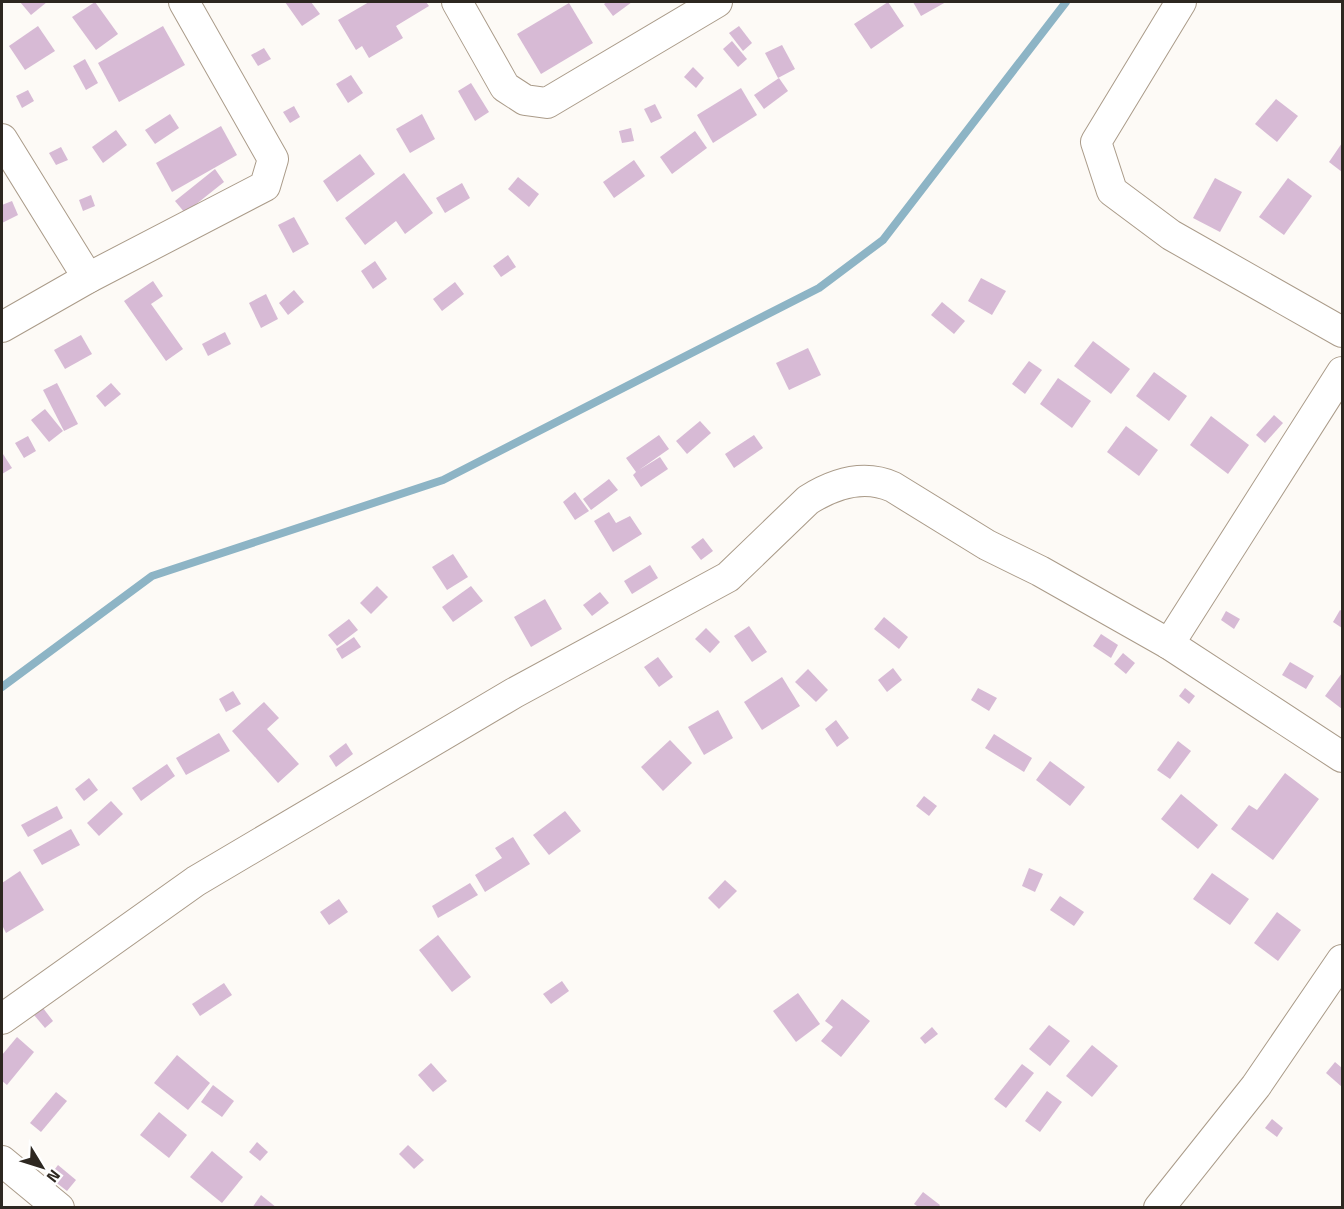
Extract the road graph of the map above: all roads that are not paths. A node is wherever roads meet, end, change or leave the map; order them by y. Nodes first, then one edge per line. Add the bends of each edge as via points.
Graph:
1 (184, 2) edge
2 (457, 2) edge
3 (717, 2) edge
4 (1181, 2) edge
5 (2, 139) edge
6 (88, 278) junction
7 (2, 327) edge
8 (1342, 332) edge
9 (1342, 372) edge
10 (1169, 644) junction
11 (1342, 757) edge
12 (1342, 960) edge
13 (2, 1019) edge
14 (2, 1161) edge
15 (59, 1208) edge
16 (1159, 1208) edge

1 - 6 street via 273,159 265,186
2 - 3 street via 505,87 525,100 547,103
4 - 8 street via 1096,142 1112,190 1171,235
5 - 6 street
6 - 7 street
9 - 10 street
10 - 11 street
10 - 13 street via 987,546 893,487 865,480 838,486 808,500 728,577 514,693 196,881
12 - 16 street via 1256,1086
14 - 15 street

